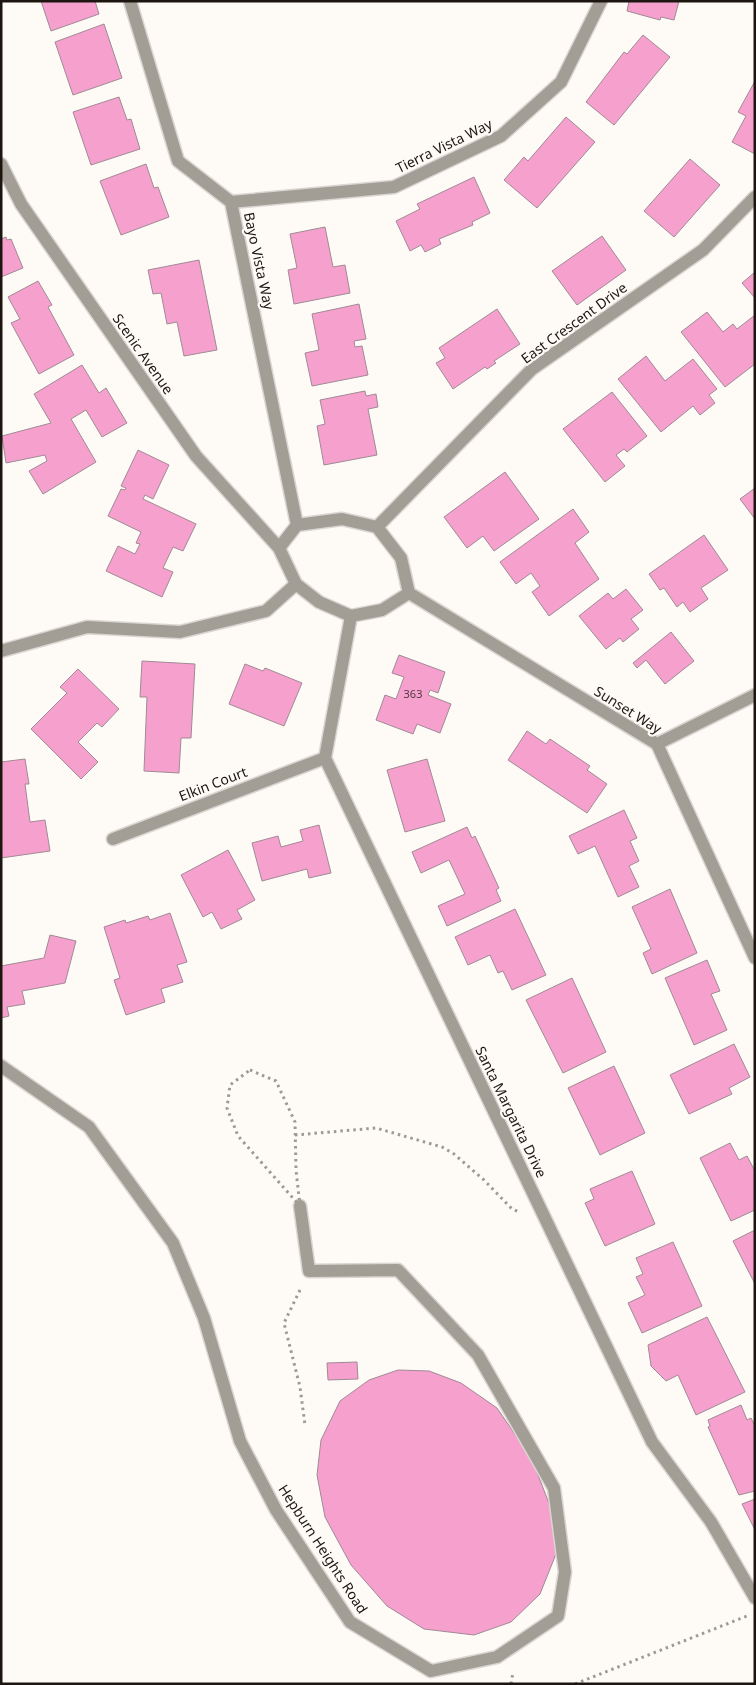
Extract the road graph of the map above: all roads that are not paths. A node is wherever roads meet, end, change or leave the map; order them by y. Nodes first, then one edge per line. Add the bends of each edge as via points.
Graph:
1 (130, 1) edge
2 (601, 1) edge
3 (1, 164) edge
4 (755, 197) edge
5 (232, 202) junction
6 (297, 525) junction
7 (377, 527) junction
8 (280, 548) junction
9 (296, 584) junction
10 (409, 593) junction
11 (351, 616) junction
12 (1, 651) edge
13 (755, 695) edge
14 (656, 744) junction
15 (325, 758) junction
16 (113, 839) dead end
17 (755, 958) edge
18 (1, 1066) edge
19 (300, 1206) road end
20 (755, 1598) edge

1 - 5 street, Bayo Vista Way via 178,161
2 - 5 street, Tierra Vista Way via 561,82 501,136 394,187
3 - 8 street, Scenic Avenue via 21,204 196,456
4 - 7 street, East Crescent Drive via 702,250 532,369
5 - 6 street, Bayo Vista Way
6 - 7 street via 342,519
6 - 8 street
7 - 10 street via 401,558
8 - 9 street
9 - 11 street via 318,602
9 - 12 street via 266,611 180,632 86,627
10 - 11 street via 382,610
10 - 14 street, Sunset Way
11 - 15 street
13 - 14 street
14 - 17 street, Sunset Way
15 - 16 street, Elkin Court
15 - 20 street, Santa Margarita Drive via 652,1442 711,1522
18 - 19 street, Hepburn Heights Road via 89,1127 173,1244 204,1318 240,1442 276,1510 350,1622 431,1671 497,1657 558,1616 565,1572 554,1488 478,1355 398,1270 310,1271

